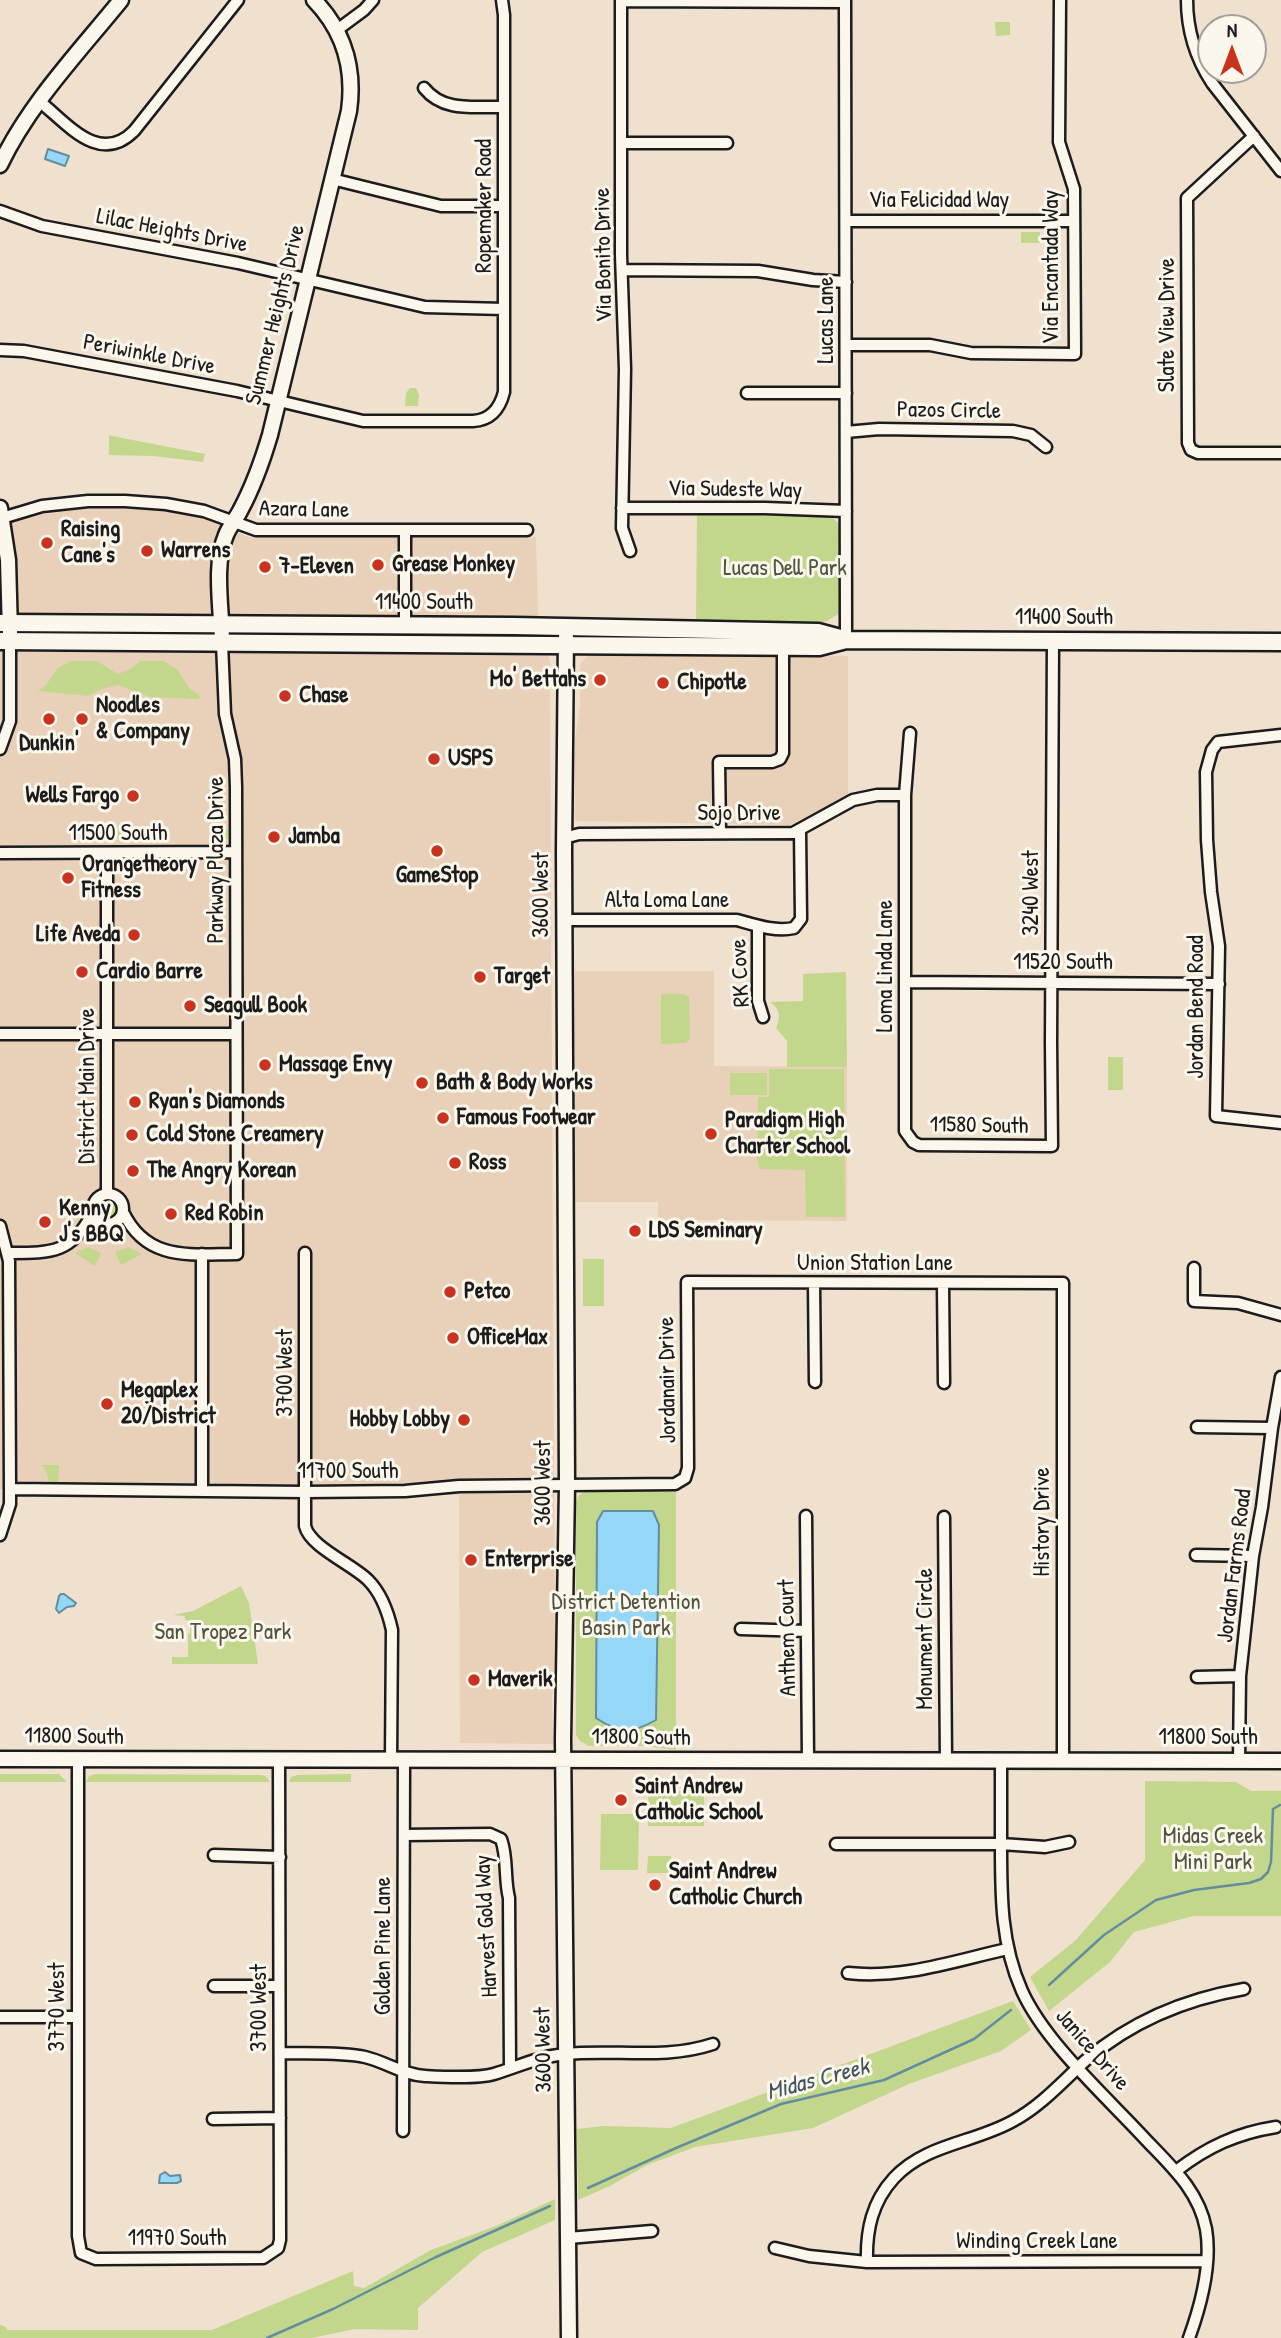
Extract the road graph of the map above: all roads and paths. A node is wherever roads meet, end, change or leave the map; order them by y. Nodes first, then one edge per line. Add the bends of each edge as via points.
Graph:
1 (121, 0) edge
2 (238, 0) edge
3 (314, 0) edge
4 (373, 0) edge
5 (502, 0) edge
6 (1060, 0) edge
7 (1187, 0) edge
8 (621, 1) edge
9 (845, 1) edge
10 (337, 30) junction
11 (424, 88) dead end
12 (40, 101) junction
13 (504, 107) junction
14 (1254, 136) junction
15 (621, 143) junction
16 (727, 143) dead end
17 (0, 165) edge
18 (1281, 171) edge
19 (332, 179) junction
20 (504, 206) junction
21 (0, 211) edge
22 (846, 220) junction
23 (1074, 220) junction
24 (622, 270) junction
25 (308, 279) junction
26 (846, 282) junction
27 (504, 309) junction
28 (846, 345) junction
29 (0, 350) edge
30 (747, 393) dead end
31 (846, 393) junction
32 (279, 401) junction
33 (496, 411) joint
34 (846, 432) junction
35 (1046, 447) dead end
36 (1281, 453) edge
37 (622, 508) junction
38 (846, 511) junction
39 (1, 513) edge
40 (233, 523) junction
41 (405, 530) junction
42 (527, 530) dead end
43 (630, 551) dead end
44 (5, 623) edge
45 (222, 625) junction
46 (405, 626) junction
47 (514, 626) junction
48 (566, 627) junction
49 (846, 640) junction
50 (5, 641) edge
51 (1053, 641) junction
52 (1281, 642) edge
53 (222, 643) junction
54 (326, 644) junction
55 (406, 644) junction
56 (566, 645) junction
57 (783, 646) junction
58 (910, 733) dead end
59 (1281, 735) edge
60 (0, 749) edge
61 (905, 795) junction
62 (800, 830) junction
63 (720, 833) junction
64 (564, 838) junction
65 (236, 852) junction
66 (0, 853) edge
67 (107, 853) junction
68 (564, 920) junction
69 (758, 926) junction
70 (906, 982) junction
71 (1051, 982) junction
72 (1219, 984) junction
73 (763, 1017) dead end
74 (0, 1034) edge
75 (107, 1034) junction
76 (236, 1034) junction
77 (1281, 1123) edge
78 (908, 1137) joint
79 (1052, 1146) joint
80 (107, 1193) junction
81 (93, 1212) junction
82 (123, 1212) junction
83 (108, 1224) junction
84 (0, 1226) edge
85 (83, 1231) junction
86 (135, 1233) junction
87 (8, 1253) junction
88 (304, 1253) dead end
89 (202, 1254) junction
90 (1194, 1268) dead end
91 (687, 1282) joint
92 (814, 1283) junction
93 (1063, 1283) joint
94 (943, 1284) junction
95 (1281, 1315) edge
96 (1281, 1377) edge
97 (815, 1382) dead end
98 (944, 1382) dead end
99 (1197, 1427) dead end
100 (1272, 1428) junction
101 (685, 1478) joint
102 (567, 1485) junction
103 (10, 1489) junction
104 (202, 1491) junction
105 (305, 1492) junction
106 (806, 1516) dead end
107 (944, 1517) dead end
108 (0, 1535) edge
109 (1196, 1555) dead end
110 (1253, 1556) junction
111 (741, 1629) dead end
112 (807, 1631) junction
113 (1240, 1676) junction
114 (1197, 1677) dead end
115 (0, 1759) edge
116 (563, 1759) junction
117 (78, 1760) junction
118 (398, 1760) junction
119 (808, 1760) junction
120 (946, 1760) junction
121 (1063, 1760) junction
122 (279, 1761) junction
123 (1001, 1761) junction
124 (1239, 1761) junction
125 (1281, 1761) edge
126 (404, 1835) junction
127 (1069, 1842) dead end
128 (836, 1844) dead end
129 (1001, 1844) junction
130 (214, 1855) dead end
131 (279, 1857) junction
132 (1007, 1949) junction
133 (848, 1973) dead end
134 (214, 1986) dead end
135 (279, 1986) junction
136 (1244, 1989) dead end
137 (0, 2017) edge
138 (77, 2017) junction
139 (713, 2044) dead end
140 (280, 2053) junction
141 (567, 2053) junction
142 (1079, 2067) junction
143 (510, 2068) junction
144 (403, 2072) junction
145 (280, 2118) junction
146 (213, 2119) dead end
147 (1276, 2127) dead end
148 (403, 2131) dead end
149 (1176, 2171) junction
150 (652, 2231) dead end
151 (568, 2238) junction
152 (775, 2248) dead end
153 (81, 2253) joint
154 (273, 2253) joint
155 (1207, 2261) junction
156 (867, 2262) junction
157 (569, 2338) edge
158 (1189, 2338) edge

1 - 12 main road
2 - 12 street via 134,131 119,142 92,142
3 - 10 main road, Summer Heights Drive
4 - 10 street
5 - 13 street, Ropemaker Road
6 - 23 street, Via Encantada Way via 1059,148 1073,184
7 - 14 street via 1191,37 1202,68
8 - 9 street
8 - 15 street, Via Bonito Drive
9 - 22 street, Lucas Lane
10 - 19 main road, Summer Heights Drive via 351,87
11 - 13 street via 449,105
12 - 17 main road
13 - 20 street, Ropemaker Road
14 - 18 street
14 - 36 street, Slate View Drive via 1187,198 1188,443 1198,453
15 - 16 street
15 - 24 street, Via Bonito Drive
19 - 20 street via 441,206
19 - 25 main road, Summer Heights Drive
20 - 27 street, Ropemaker Road
21 - 25 street, Lilac Heights Drive via 46,227
22 - 23 street, Via Felicidad Way
22 - 26 street, Lucas Lane
23 - 28 street, Via Encantada Way via 1074,354
24 - 26 street via 758,271
24 - 37 street, Via Bonito Drive
25 - 27 street, Lilac Heights Drive via 431,308
25 - 32 main road, Summer Heights Drive
26 - 28 street, Lucas Lane
27 - 33 street, Ropemaker Road via 504,392
28 - 31 street, Lucas Lane
29 - 32 street, Periwinkle Drive
30 - 31 street
31 - 34 street, Lucas Lane
32 - 33 street, Periwinkle Drive via 369,422 476,421
32 - 40 main road, Summer Heights Drive via 265,454
34 - 35 street, Pazos Circle via 1013,431 1031,435
34 - 38 street, Lucas Lane
37 - 38 street, Via Sudeste Way
37 - 43 street, Via Bonito Drive
38 - 49 street, Lucas Lane
39 - 40 street, Azara Lane via 125,501 194,509
39 - 44 main road via 8,560
40 - 41 street, Azara Lane via 264,531
40 - 45 main road, Summer Heights Drive via 221,555
41 - 42 street, Azara Lane
41 - 46 street
44 - 45 main road, 11400 South
44 - 50 main road
45 - 46 main road, 11400 South
45 - 53 main road, Summer Heights Drive
46 - 47 main road, 11400 South
46 - 54 main road via 403,633 339,635
47 - 48 main road, 11400 South
47 - 55 main road via 473,633 420,633
48 - 49 main road, 11400 South via 818,632
48 - 56 main road, 3600 West
49 - 51 main road, 11400 South
49 - 57 main road, 11400 South
50 - 53 main road, 11400 South
50 - 60 street via 10,721
51 - 52 main road, 11400 South
51 - 71 street, 3240 West
53 - 54 main road, 11400 South
53 - 65 street, Parkway Plaza Drive via 225,714 235,759
54 - 55 main road, 11400 South
55 - 56 main road, 11400 South
56 - 57 main road, 11400 South
56 - 64 main road, 3600 West
57 - 63 street via 783,753 772,762 719,762
58 - 61 street, Loma Linda Lane
59 - 72 street, Jordan Bend Road via 1218,742 1206,772
61 - 62 street, Sojo Drive via 853,800
61 - 70 street, Loma Linda Lane
62 - 63 street, Sojo Drive
62 - 69 street, Alta Loma Lane via 799,923 789,930
63 - 64 street, Sojo Drive via 579,834
64 - 68 main road, 3600 West
65 - 67 street, 11500 South
65 - 76 street, Parkway Plaza Drive
66 - 67 street, 11500 South
67 - 75 street, District Main Drive
68 - 69 street, Alta Loma Lane via 737,920
68 - 102 main road, 3600 West
69 - 73 street, RK Cove via 758,1001
70 - 71 street, 11520 South
70 - 78 street, Loma Linda Lane via 904,1122
71 - 72 street, 11520 South
71 - 79 street, 3240 West
72 - 77 street, Jordan Bend Road via 1216,1116
74 - 75 street
75 - 76 street
75 - 80 street, District Main Drive
76 - 89 street, Parkway Plaza Drive via 237,1254
78 - 79 street, 11580 South via 919,1145
80 - 81 street via 96,1199
80 - 82 street via 120,1199
81 - 83 street via 97,1220
81 - 85 street
82 - 83 street via 119,1220
82 - 86 street
83 - 85 street
83 - 86 street, Parkway Plaza Drive
84 - 87 street
85 - 87 street via 67,1245 47,1252
86 - 89 street, Parkway Plaza Drive via 163,1250
87 - 103 street
88 - 105 street, 3700 West
89 - 104 street
90 - 95 street via 1194,1301 1238,1303
91 - 92 street, Union Station Lane
91 - 101 street, Jordanair Drive
92 - 94 street, Union Station Lane
92 - 97 street
93 - 94 street, Union Station Lane
93 - 121 street, History Drive
94 - 98 street
96 - 100 street, Jordan Farms Road
99 - 100 street
100 - 110 street, Jordan Farms Road
101 - 102 street, 11700 South via 675,1483
102 - 105 street, 11700 South
102 - 116 main road, 3600 West
103 - 104 street, 11700 South
103 - 108 street
104 - 105 street, 11700 South
105 - 118 street, 3700 West via 307,1534 367,1579 389,1617
106 - 112 street, Anthem Court
107 - 120 street, Monument Circle
109 - 110 street
110 - 113 street, Jordan Farms Road
111 - 112 street
112 - 119 street, Anthem Court
113 - 114 street
113 - 124 street, Jordan Farms Road
115 - 117 main road, 11800 South
116 - 118 main road, 11800 South
116 - 119 main road, 11800 South
116 - 141 main road, 3600 West
117 - 122 main road, 11800 South
117 - 138 street, 3770 West
118 - 122 main road, 11800 South
118 - 126 street, Golden Pine Lane
119 - 120 main road, 11800 South
120 - 123 main road, 11800 South
121 - 123 main road, 11800 South
121 - 124 main road, 11800 South
122 - 131 street, 3700 West
123 - 129 street, Janice Drive
124 - 125 main road, 11800 South
126 - 143 street, Harvest Gold Way via 490,1835 501,1839 509,1898
126 - 144 street, Golden Pine Lane
127 - 129 street via 1045,1847
128 - 129 street
129 - 132 street, Janice Drive
130 - 131 street
131 - 135 street, 3700 West
132 - 133 street via 905,1974
132 - 142 street, Janice Drive via 1031,2008
134 - 135 street
135 - 140 street, 3700 West
136 - 142 street via 1161,2012 1111,2040
137 - 138 street
138 - 153 street, 3770 West
139 - 141 street via 681,2052
140 - 144 street via 361,2056
140 - 145 street, 3700 West
141 - 143 street
141 - 151 main road, 3600 West
142 - 149 street, Janice Drive
142 - 156 street via 1020,2117 931,2152 899,2172 874,2210
143 - 144 street via 478,2076
144 - 148 street, Golden Pine Lane
145 - 146 street
145 - 154 street, 3700 West via 281,2240
147 - 149 street via 1226,2139
149 - 155 street, Janice Drive via 1201,2211
150 - 151 street
151 - 157 main road, 3600 West
152 - 156 street, Winding Creek Lane
153 - 154 street, 11970 South via 110,2259 263,2258
155 - 156 street, Winding Creek Lane
155 - 158 street, Janice Drive

